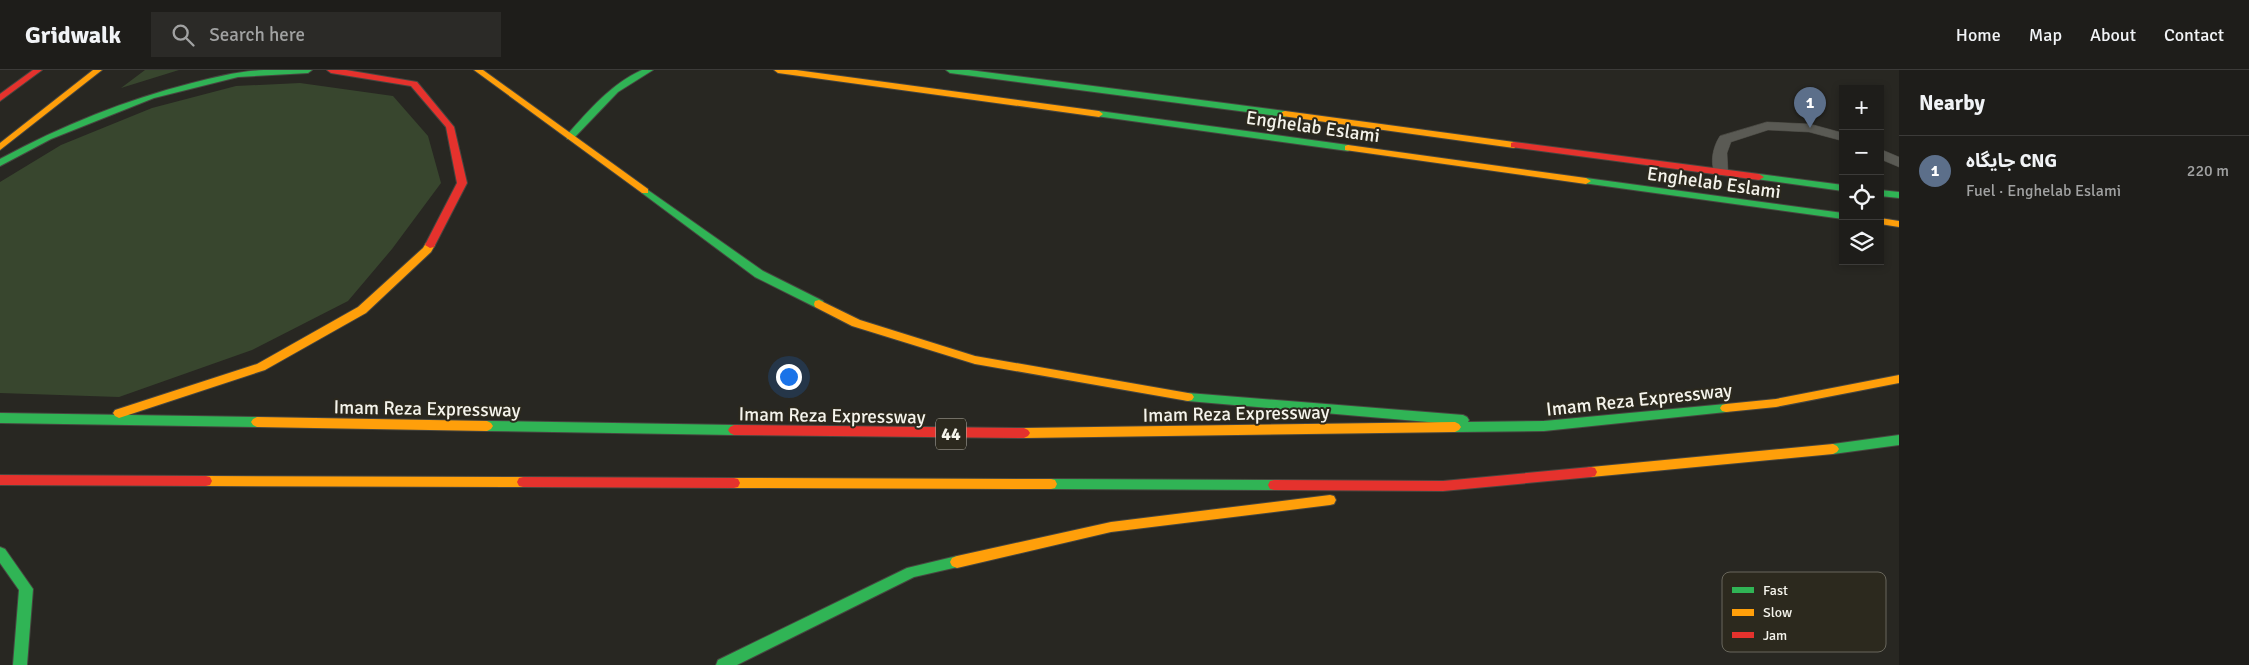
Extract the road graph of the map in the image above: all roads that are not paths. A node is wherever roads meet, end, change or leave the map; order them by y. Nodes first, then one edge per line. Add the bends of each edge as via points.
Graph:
1 (38, 70) edge
2 (98, 70) edge
3 (308, 70) edge
4 (331, 70) edge
5 (478, 70) edge
6 (649, 70) edge
7 (778, 70) edge
8 (950, 70) edge
9 (0, 98) edge
10 (1839, 136) edge
11 (570, 137) junction
12 (1405, 143) junction
13 (0, 147) edge
14 (1884, 155) edge
15 (0, 163) edge
16 (1899, 163) edge
17 (1721, 172) junction
18 (1839, 187) edge
19 (1884, 193) edge
20 (1899, 195) edge
21 (1839, 215) edge
22 (1884, 222) edge
23 (1899, 224) edge
24 (1899, 379) edge
25 (0, 418) edge
26 (98, 420) junction
27 (1544, 426) junction
28 (1899, 440) edge
29 (0, 480) edge
30 (1443, 486) junction
31 (0, 553) edge
32 (20, 665) edge
33 (723, 665) edge

1 - 9 main road
2 - 13 main road
3 - 15 main road via 238,74 151,96 48,137
4 - 26 main road via 414,84 450,127 462,183 427,250 362,310 261,366
5 - 11 main road
6 - 11 main road via 640,72 618,88
7 - 12 main road, Enghelab Eslami
8 - 12 main road, Enghelab Eslami
10 - 17 lane via 1810,128 1767,126 1725,139 1720,153
11 - 27 main road via 759,274 856,323 974,360 1184,397
12 - 17 main road, Enghelab Eslami
12 - 21 main road, Enghelab Eslami
14 - 16 lane
17 - 18 main road, Enghelab Eslami
19 - 20 main road
22 - 23 main road
24 - 27 main road, Imam Reza Expressway / 44 via 1776,403
25 - 26 main road, Imam Reza Expressway / 44
26 - 27 main road, Imam Reza Expressway / 44 via 962,434
28 - 30 main road via 1810,452
29 - 30 main road
30 - 33 main road via 1110,527 912,572
31 - 32 main road via 26,589

